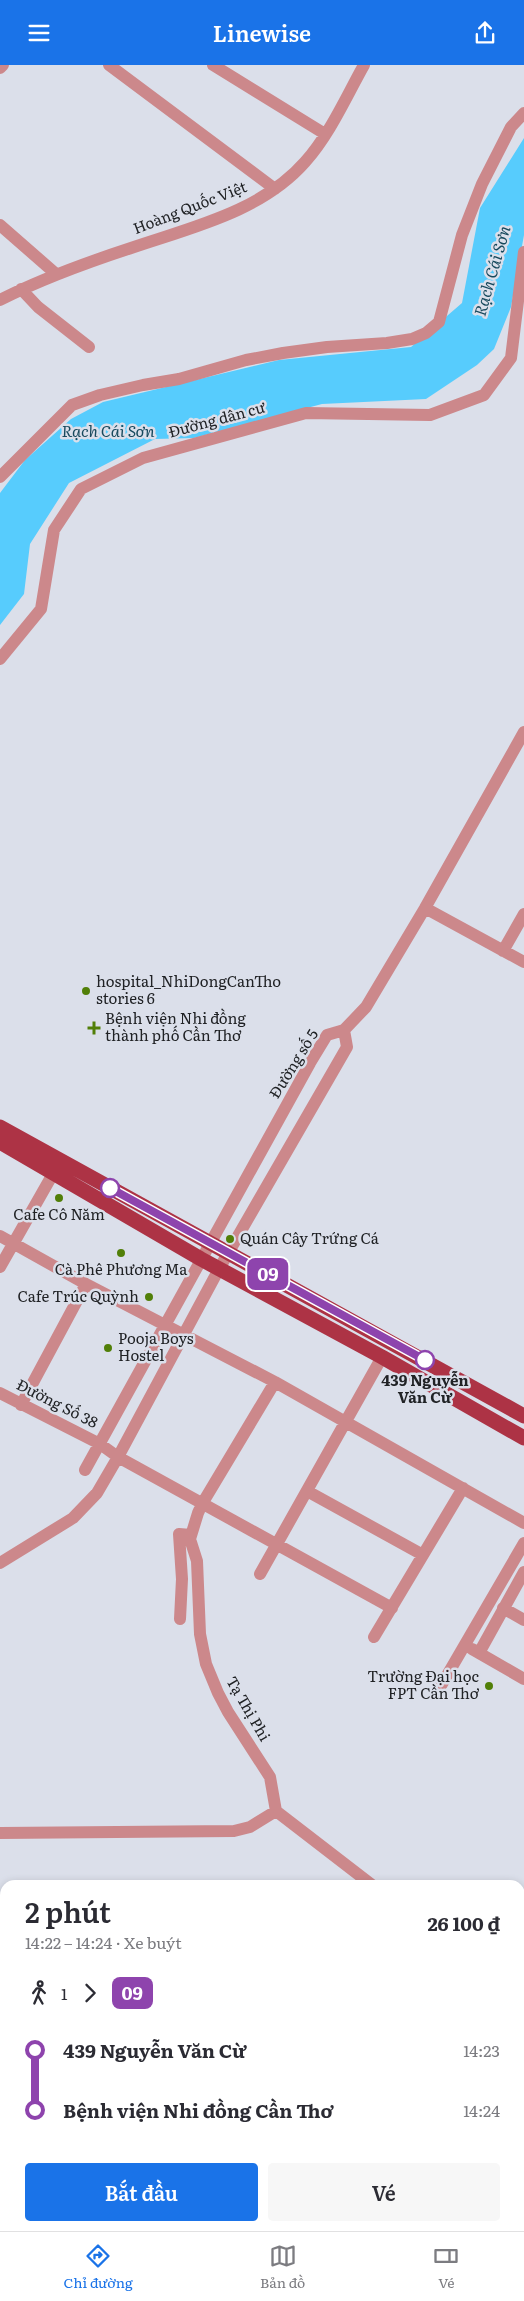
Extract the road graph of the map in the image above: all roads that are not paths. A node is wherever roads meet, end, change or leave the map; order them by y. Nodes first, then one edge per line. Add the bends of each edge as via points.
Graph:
1 (3, 65) edge
2 (109, 65) edge
3 (214, 65) edge
4 (364, 65) edge
5 (0, 68) edge
6 (524, 113) edge
7 (324, 134) junction
8 (275, 189) junction
9 (0, 225) edge
10 (524, 251) edge
11 (56, 274) junction
12 (20, 289) junction
13 (0, 300) edge
14 (89, 347) dead end
15 (0, 477) edge
16 (0, 659) edge
17 (524, 732) edge
18 (425, 908) junction
19 (524, 914) edge
20 (503, 951) junction
21 (524, 963) edge
22 (344, 1030) junction
23 (0, 1127) edge
24 (0, 1142) edge
25 (57, 1167) junction
26 (0, 1236) edge
27 (13, 1243) junction
28 (211, 1243) junction
29 (230, 1254) junction
30 (201, 1259) junction
31 (0, 1267) edge
32 (219, 1269) junction
33 (86, 1284) junction
34 (167, 1325) junction
35 (184, 1334) junction
36 (390, 1341) junction
37 (382, 1357) junction
38 (275, 1382) junction
39 (0, 1393) edge
40 (21, 1405) junction
41 (524, 1417) edge
42 (345, 1422) junction
43 (524, 1438) edge
44 (100, 1444) junction
45 (118, 1457) junction
46 (85, 1470) dead end
47 (463, 1489) junction
48 (307, 1491) junction
49 (202, 1504) junction
50 (524, 1523) edge
51 (191, 1535) junction
52 (524, 1543) edge
53 (276, 1544) junction
54 (423, 1555) junction
55 (0, 1563) edge
56 (524, 1571) edge
57 (260, 1574) dead end
58 (392, 1607) junction
59 (503, 1608) junction
60 (180, 1619) dead end
61 (524, 1620) edge
62 (374, 1637) dead end
63 (466, 1645) junction
64 (479, 1653) junction
65 (524, 1679) edge
66 (437, 1689) dead end
67 (276, 1811) junction
68 (0, 1833) edge
69 (366, 1880) edge

1 - 5 street
2 - 8 street
3 - 7 street
4 - 7 street, Hoàng Quốc Việt
6 - 15 street via 510,127 482,184 462,235 439,322 426,333 412,339 327,347 246,360 178,379 100,395 72,405
7 - 8 street, Hoàng Quốc Việt via 305,162
8 - 11 street, Hoàng Quốc Việt via 248,205 206,222
9 - 11 street
10 - 16 street, Đường dân cư via 511,358 484,395 430,415 306,413 143,458 81,489 54,530 41,609
11 - 12 street, Hoàng Quốc Việt
12 - 13 street, Hoàng Quốc Việt
12 - 14 street
17 - 18 street
18 - 20 street
18 - 22 street via 366,1007
19 - 20 street
20 - 21 street
22 - 28 street, Đường số 5 via 327,1035
22 - 29 street, Đường số 5 via 347,1047
23 - 25 main road
24 - 25 main road
25 - 27 street
25 - 28 main road
25 - 30 main road
26 - 27 street
27 - 31 street
27 - 33 street
28 - 29 main road
28 - 30 street, Đường số 5
29 - 32 street, Đường số 5
29 - 36 main road
30 - 32 main road
30 - 34 street, Đường số 5
32 - 35 street, Đường số 5
32 - 37 main road
33 - 34 street
33 - 40 street
34 - 35 street
34 - 44 street, Đường số 5
35 - 38 street
35 - 45 street, Đường số 5
36 - 37 main road
36 - 41 main road
37 - 42 street
37 - 43 main road
38 - 42 street
38 - 49 street
39 - 40 street, Đường Số 38
40 - 44 street, Đường Số 38
42 - 47 street
42 - 48 street
44 - 45 street, Đường Số 38
44 - 46 street, Đường số 5
45 - 49 street, Đường Số 38
45 - 55 street, Đường số 5 via 97,1493 82,1510
47 - 50 street
47 - 54 street
48 - 53 street
48 - 54 street
49 - 51 street
49 - 53 street, Đường Số 38
51 - 60 street via 179,1534
51 - 67 street, Tạ Thị Phi via 197,1561 200,1634 206,1664 224,1706 270,1777
52 - 63 street
53 - 57 street
53 - 58 street, Đường Số 38
54 - 58 street
56 - 59 street
58 - 62 street
59 - 61 street
59 - 64 street
63 - 64 street
63 - 66 street
64 - 65 street
67 - 68 street via 250,1827 234,1831
67 - 69 street

